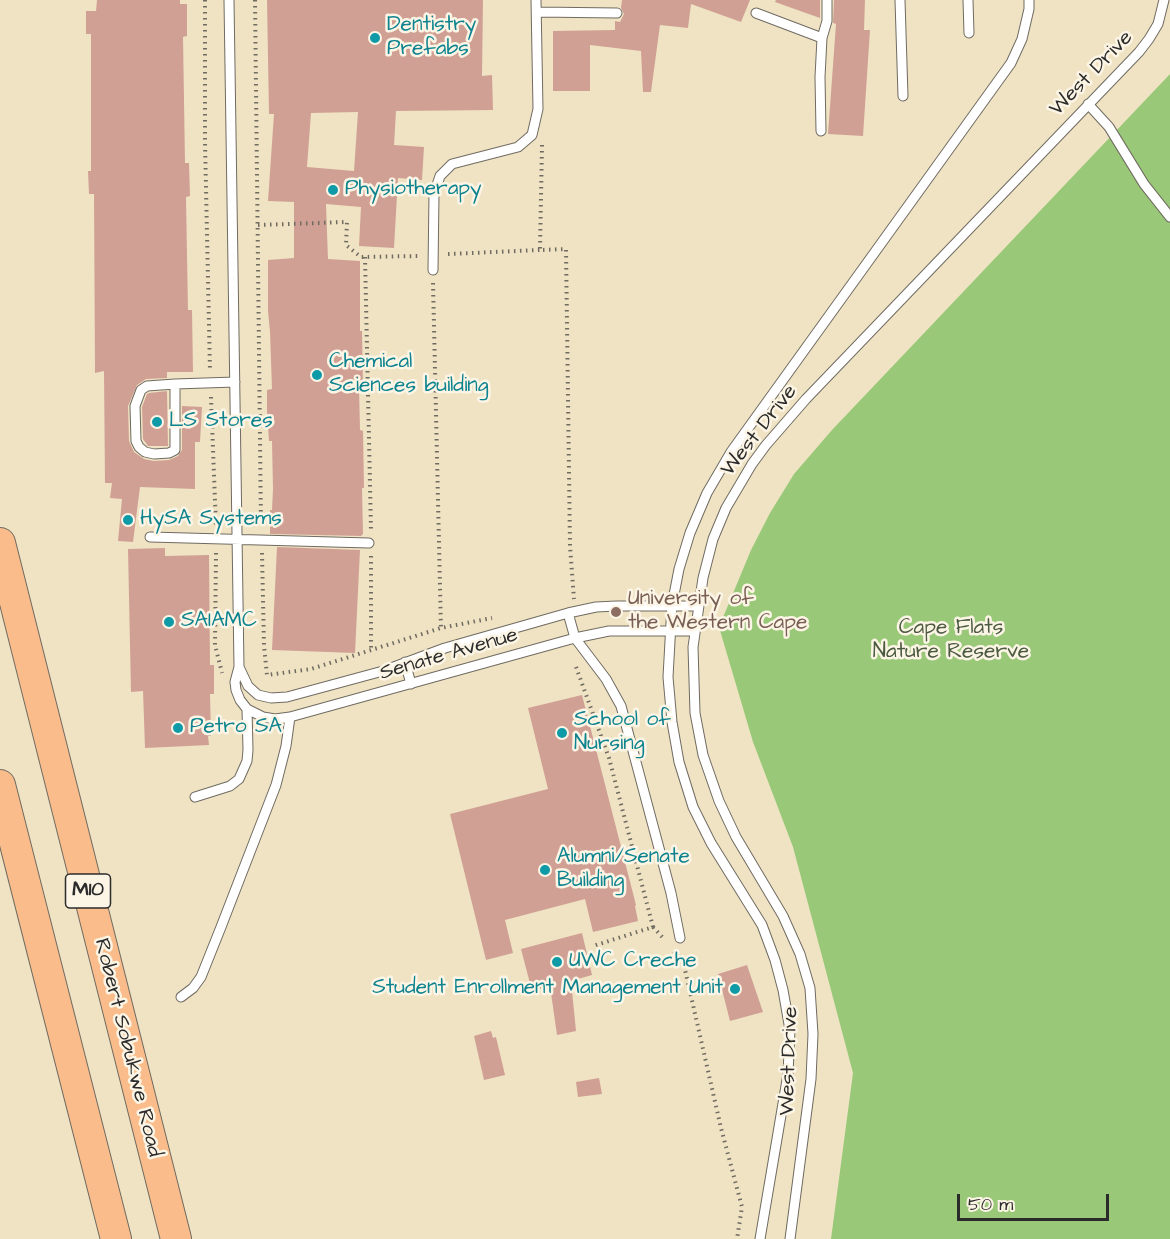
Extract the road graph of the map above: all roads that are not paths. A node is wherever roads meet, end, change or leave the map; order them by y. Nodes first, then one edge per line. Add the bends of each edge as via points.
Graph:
1 (229, 0) edge
2 (536, 0) edge
3 (827, 0) edge
4 (900, 0) edge
5 (968, 0) edge
6 (1029, 0) edge
7 (1164, 0) edge
8 (537, 12) junction
9 (617, 13) dead end
10 (756, 13) dead end
11 (969, 33) dead end
12 (822, 38) junction
13 (903, 96) dead end
14 (1088, 104) junction
15 (821, 131) dead end
16 (1170, 217) edge
17 (433, 270) road end
18 (235, 382) junction
19 (175, 384) junction
20 (150, 537) dead end
21 (238, 541) junction
22 (0, 543) edge
23 (370, 544) road end
24 (672, 605) junction
25 (697, 606) junction
26 (568, 613) junction
27 (670, 631) junction
28 (694, 631) junction
29 (575, 638) junction
30 (405, 662) junction
31 (239, 667) junction
32 (411, 684) junction
33 (247, 709) junction
34 (290, 717) junction
35 (0, 785) edge
36 (195, 796) dead end
37 (680, 938) dead end
38 (181, 997) dead end
39 (116, 1239) edge
40 (176, 1239) edge
41 (760, 1239) edge
42 (790, 1239) edge

1 - 18 lane
2 - 8 lane
3 - 12 lane
4 - 13 lane
5 - 11 lane
6 - 24 lane, West Drive via 1022,39 1011,63 731,452 690,533
7 - 14 lane, West Drive via 1158,24 1149,39
8 - 9 lane
8 - 17 lane via 538,109 532,135 518,147 452,164 440,176 434,194
10 - 12 lane
12 - 15 lane
14 - 16 lane via 1109,127 1144,184
14 - 25 lane, West Drive via 766,445 726,508 713,539
18 - 19 lane
18 - 21 lane
19 - 19 lane via 147,386 137,397 136,441 145,452 175,450
20 - 21 lane
21 - 23 lane
21 - 31 lane
22 - 40 main road, Robert Sobukwe Road / M10
24 - 25 lane, Senate Avenue
24 - 26 lane, Senate Avenue via 606,606
24 - 27 lane, West Drive
25 - 28 lane, West Drive
26 - 29 lane
26 - 30 lane, Senate Avenue
27 - 28 lane, Senate Avenue
27 - 29 lane, Senate Avenue via 609,632
27 - 41 lane, West Drive via 669,688 679,762 693,807 711,843 762,925 775,960 790,1029 785,1096
28 - 42 lane, West Drive via 693,690 703,755 736,837 783,916 810,988 811,1079
29 - 32 lane, Senate Avenue
29 - 37 lane via 621,705
30 - 31 lane, Senate Avenue via 287,697 271,698 252,691
30 - 32 lane
31 - 33 lane via 236,690
32 - 34 lane, Senate Avenue
33 - 34 lane, Senate Avenue via 263,717
33 - 36 lane via 247,761 239,779 230,786
34 - 38 lane via 276,784 234,894 201,976
35 - 39 main road

